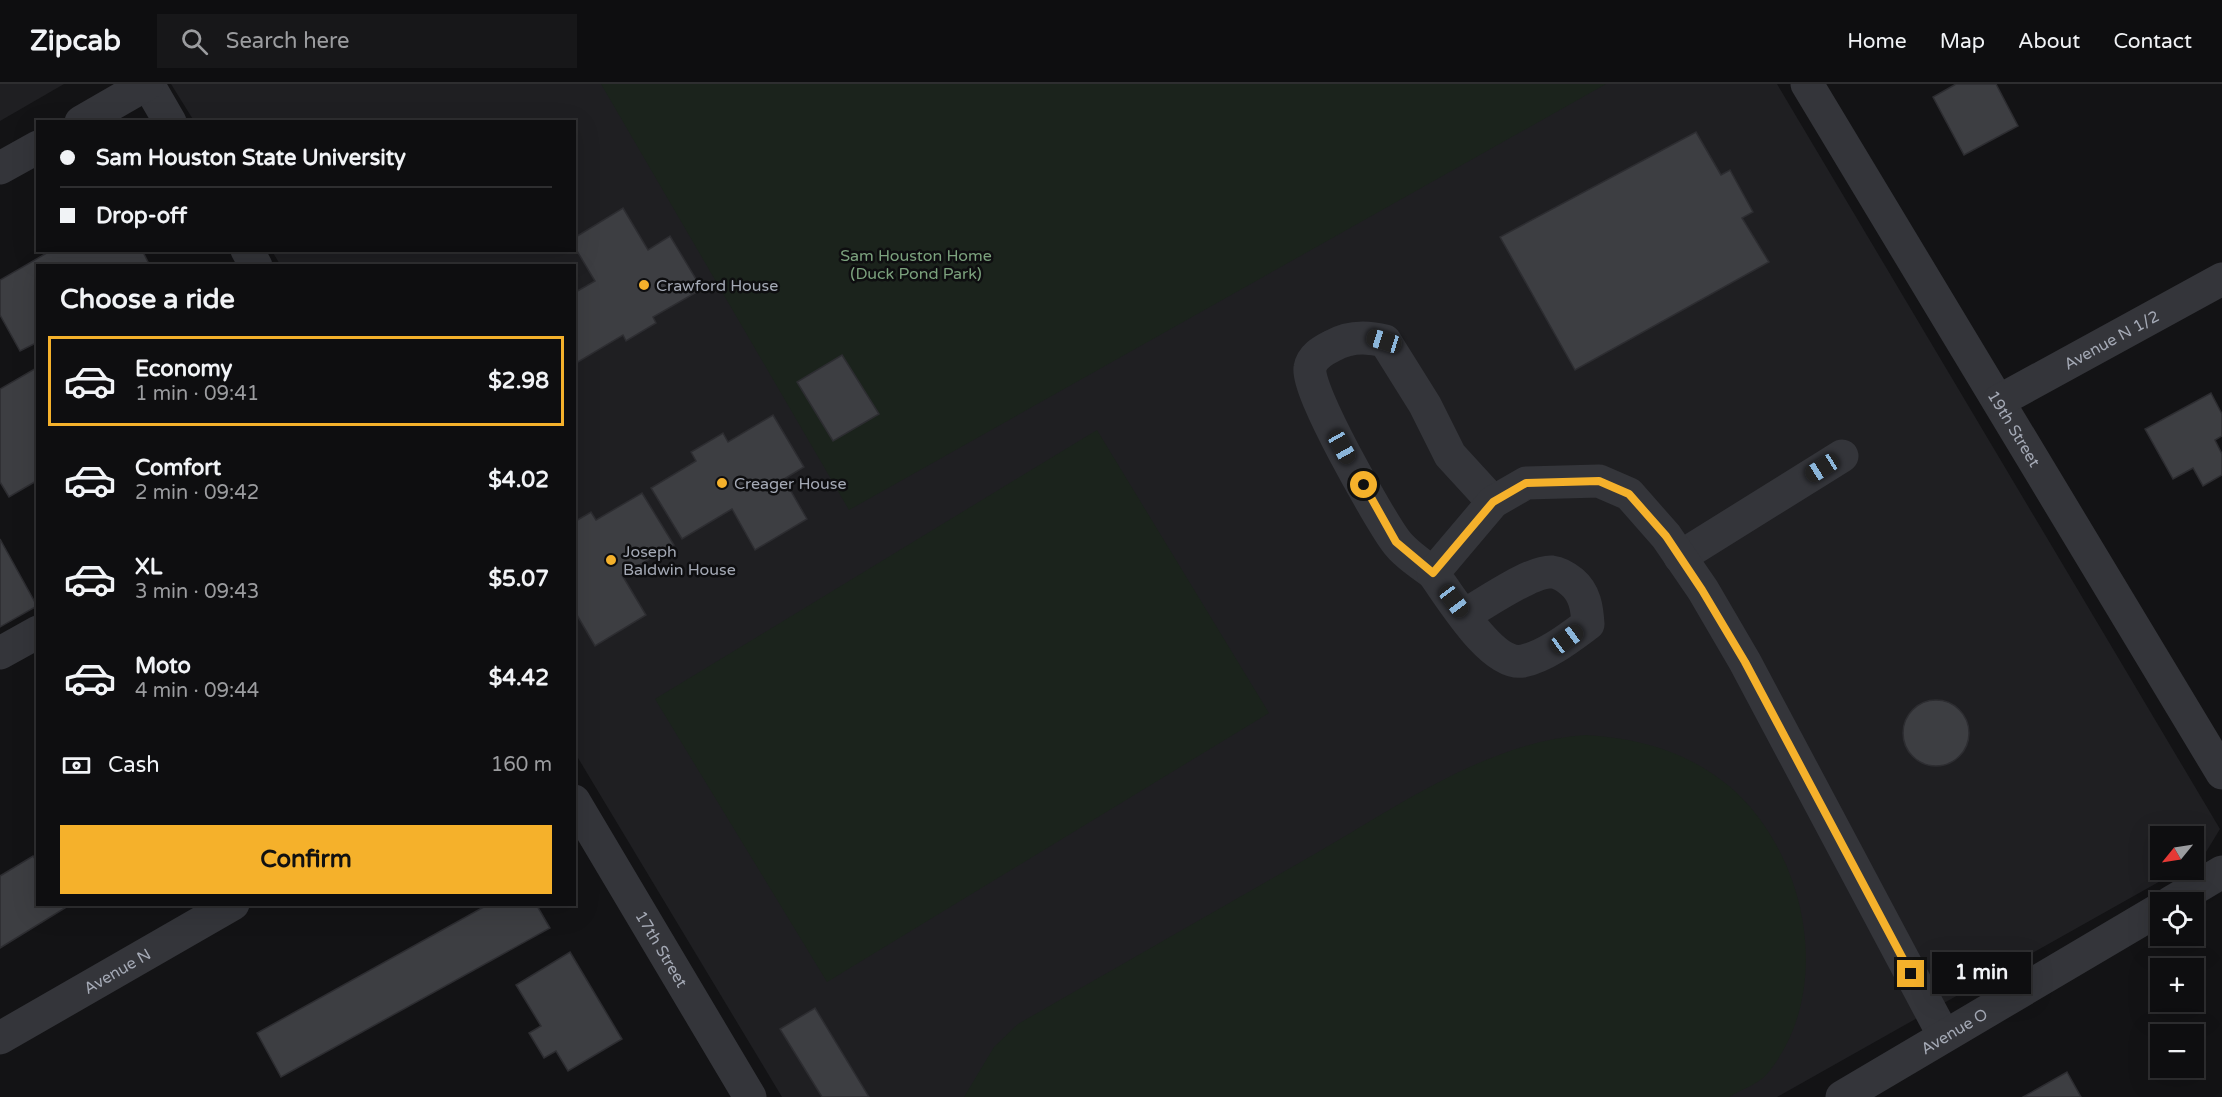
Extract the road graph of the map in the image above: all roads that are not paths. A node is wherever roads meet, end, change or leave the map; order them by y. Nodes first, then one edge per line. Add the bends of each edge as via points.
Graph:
1 (147, 84) edge
2 (1807, 84) edge
3 (84, 120) edge
4 (169, 120) edge
5 (36, 148) edge
6 (0, 168) edge
7 (2222, 279) edge
8 (1999, 401) junction
9 (1842, 456) dead end
10 (1493, 502) junction
11 (1680, 557) junction
12 (1433, 573) junction
13 (1464, 615) dead end
14 (36, 633) edge
15 (0, 653) edge
16 (2222, 773) edge
17 (576, 804) edge
18 (2222, 872) edge
19 (2188, 892) edge
20 (230, 906) edge
21 (2150, 915) edge
22 (1944, 1036) junction
23 (0, 1038) edge
24 (750, 1097) edge
25 (1842, 1097) edge

1 - 3 street
1 - 4 street
2 - 8 street, 19th Street
5 - 6 street
7 - 8 street, Avenue N 1/2
8 - 16 street, 19th Street
9 - 11 street
10 - 11 street via 1526,483 1599,481 1629,494
10 - 12 street
10 - 12 street via 1450,455 1425,405 1384,341 1351,338 1317,354 1310,368 1310,384 1321,409 1396,542
11 - 22 street via 1745,662
12 - 13 street
14 - 15 street
17 - 24 street, 17th Street
18 - 19 street
20 - 23 street, Avenue N
21 - 22 street, Avenue O
22 - 25 street, Avenue O

